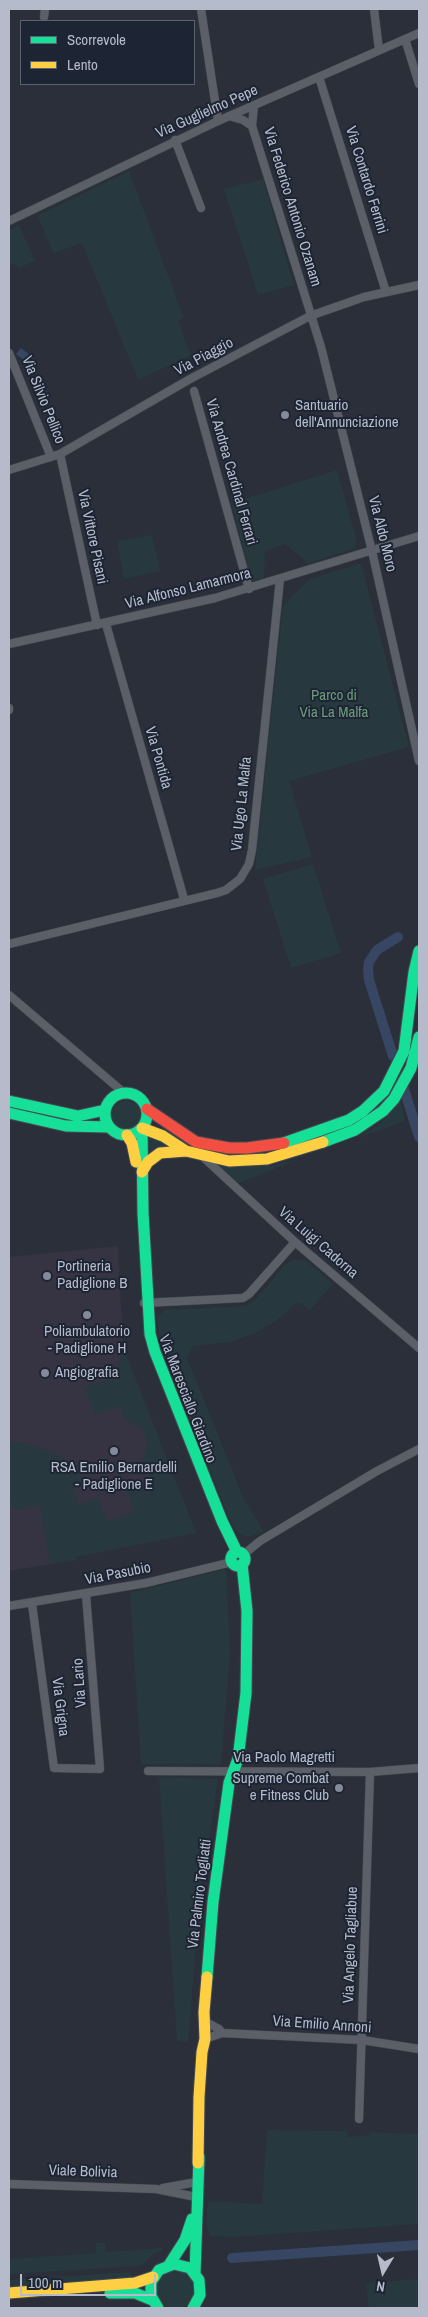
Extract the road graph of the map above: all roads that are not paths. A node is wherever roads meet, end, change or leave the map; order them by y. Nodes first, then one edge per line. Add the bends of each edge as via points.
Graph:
1 (201, 9) edge
2 (374, 9) edge
3 (419, 33) edge
4 (406, 39) junction
5 (379, 50) junction
6 (319, 77) junction
7 (419, 84) edge
8 (254, 105) junction
9 (229, 116) junction
10 (218, 121) junction
11 (252, 126) junction
12 (175, 140) junction
13 (202, 208) dead end
14 (9, 221) edge
15 (419, 285) edge
16 (386, 292) junction
17 (310, 316) junction
18 (9, 353) edge
19 (194, 391) dead end
20 (60, 454) junction
21 (51, 457) junction
22 (9, 470) edge
23 (419, 536) edge
24 (372, 551) junction
25 (280, 579) junction
26 (249, 589) junction
27 (106, 624) junction
28 (96, 625) junction
29 (9, 644) edge
30 (419, 760) edge
31 (184, 900) junction
32 (9, 944) edge
33 (419, 951) edge
34 (9, 995) edge
35 (419, 1037) edge
36 (123, 1092) junction
37 (9, 1102) edge
38 (147, 1109) junction
39 (105, 1110) junction
40 (9, 1113) edge
41 (109, 1127) junction
42 (142, 1128) junction
43 (127, 1135) junction
44 (186, 1152) junction
45 (202, 1156) junction
46 (142, 1172) junction
47 (295, 1242) junction
48 (146, 1303) junction
49 (419, 1348) edge
50 (419, 1449) edge
51 (237, 1559) junction
52 (86, 1595) junction
53 (32, 1604) junction
54 (9, 1606) edge
55 (419, 1768) edge
56 (100, 1769) joint
57 (148, 1771) dead end
58 (234, 1772) junction
59 (370, 1772) junction
60 (206, 2022) junction
61 (222, 2033) junction
62 (205, 2039) junction
63 (362, 2040) junction
64 (419, 2049) edge
65 (359, 2120) dead end
66 (197, 2182) junction
67 (9, 2184) edge
68 (156, 2189) junction
69 (196, 2197) junction
70 (169, 2265) junction
71 (195, 2273) junction
72 (153, 2277) junction
73 (9, 2293) edge
74 (200, 2296) junction
75 (9, 2298) edge
76 (155, 2304) edge
77 (193, 2308) edge
78 (204, 2308) edge

1 - 10 street
2 - 5 street
3 - 4 street, Via Guglielmo Pepe
4 - 5 street, Via Guglielmo Pepe
4 - 7 street
5 - 6 street, Via Guglielmo Pepe
6 - 8 street, Via Guglielmo Pepe
6 - 16 street, Via Contardo Ferrini
8 - 9 street, Via Guglielmo Pepe
8 - 11 street, Via Federico Antonio Ozanam
9 - 10 street, Via Guglielmo Pepe
9 - 11 street
10 - 12 street, Via Guglielmo Pepe
11 - 17 street, Via Federico Antonio Ozanam
12 - 13 street
12 - 14 street, Via Guglielmo Pepe
15 - 16 street, Via Piaggio
16 - 17 street, Via Piaggio
17 - 20 street, Via Piaggio via 190,379
17 - 24 street, Via Aldo Moro via 321,347
18 - 21 street, Via Silvio Pellico
19 - 26 street, Via Andrea Cardinal Ferrari
20 - 21 street, Via Piaggio
20 - 28 street, Via Vittore Pisani
21 - 22 street, Via Piaggio
23 - 24 street, Via Alfonso Lamarmora
24 - 25 street, Via Alfonso Lamarmora
24 - 30 street, Via Aldo Moro
25 - 26 street, Via Alfonso Lamarmora
25 - 31 street, Via Ugo La Malfa via 249,864 240,880 226,890
26 - 27 street, Via Alfonso Lamarmora
27 - 28 street, Via Alfonso Lamarmora
27 - 31 street, Via Pontida
28 - 29 street, Via Alfonso Lamarmora
31 - 32 street, Via Ugo La Malfa
33 - 38 street via 400,1064 384,1091 349,1120 283,1143 229,1148 196,1142
34 - 36 street
35 - 45 street via 411,1068 394,1099 356,1130 267,1159 229,1161
36 - 38 street via 136,1095
36 - 39 street via 110,1100
37 - 39 street via 78,1116
38 - 42 street
39 - 41 street
40 - 41 street via 66,1126
41 - 43 street
42 - 43 street
42 - 44 street via 162,1136
42 - 46 street, Via Maresciallo Giardino
43 - 48 street, Via Maresciallo Giardino via 137,1164
44 - 45 street
44 - 46 street via 160,1153 148,1162
45 - 47 street, Via Luigi Cadorna
46 - 48 street, Via Maresciallo Giardino
47 - 48 street via 243,1298
47 - 49 street, Via Luigi Cadorna
48 - 51 street, Via Maresciallo Giardino via 155,1352
50 - 51 street, Via Pasubio via 376,1471
51 - 52 street, Via Pasubio
51 - 58 street, Via Palmiro Togliatti via 243,1637
52 - 53 street, Via Pasubio
52 - 56 street, Via Lario
53 - 54 street, Via Pasubio
53 - 56 street, Via Grigna via 54,1768
55 - 59 street, Via Paolo Magretti
57 - 58 street, Via Paolo Magretti
58 - 59 street, Via Paolo Magretti
58 - 60 street, Via Palmiro Togliatti
59 - 63 street, Via Angelo Tagliabue
60 - 61 street
60 - 62 street, Via Palmiro Togliatti
61 - 62 street, Via Emilio Annoni
61 - 63 street, Via Emilio Annoni
62 - 66 street, Via Palmiro Togliatti via 207,2052
63 - 64 street, Via Emilio Annoni
63 - 65 street, Via Angelo Tagliabue
66 - 68 street, Viale Bolivia
66 - 69 street, Via Palmiro Togliatti
67 - 68 street, Viale Bolivia
68 - 69 street, Viale Bolivia
69 - 70 street, Via Palmiro Togliatti via 185,2240
69 - 71 street, Via Palmiro Togliatti
70 - 71 street via 183,2265
70 - 72 street
71 - 74 street, Via Palmiro Togliatti via 200,2283
72 - 73 street via 135,2284
72 - 76 street via 150,2290
74 - 77 street
74 - 78 street, Via Palmiro Togliatti
75 - 76 street via 126,2292 144,2295

